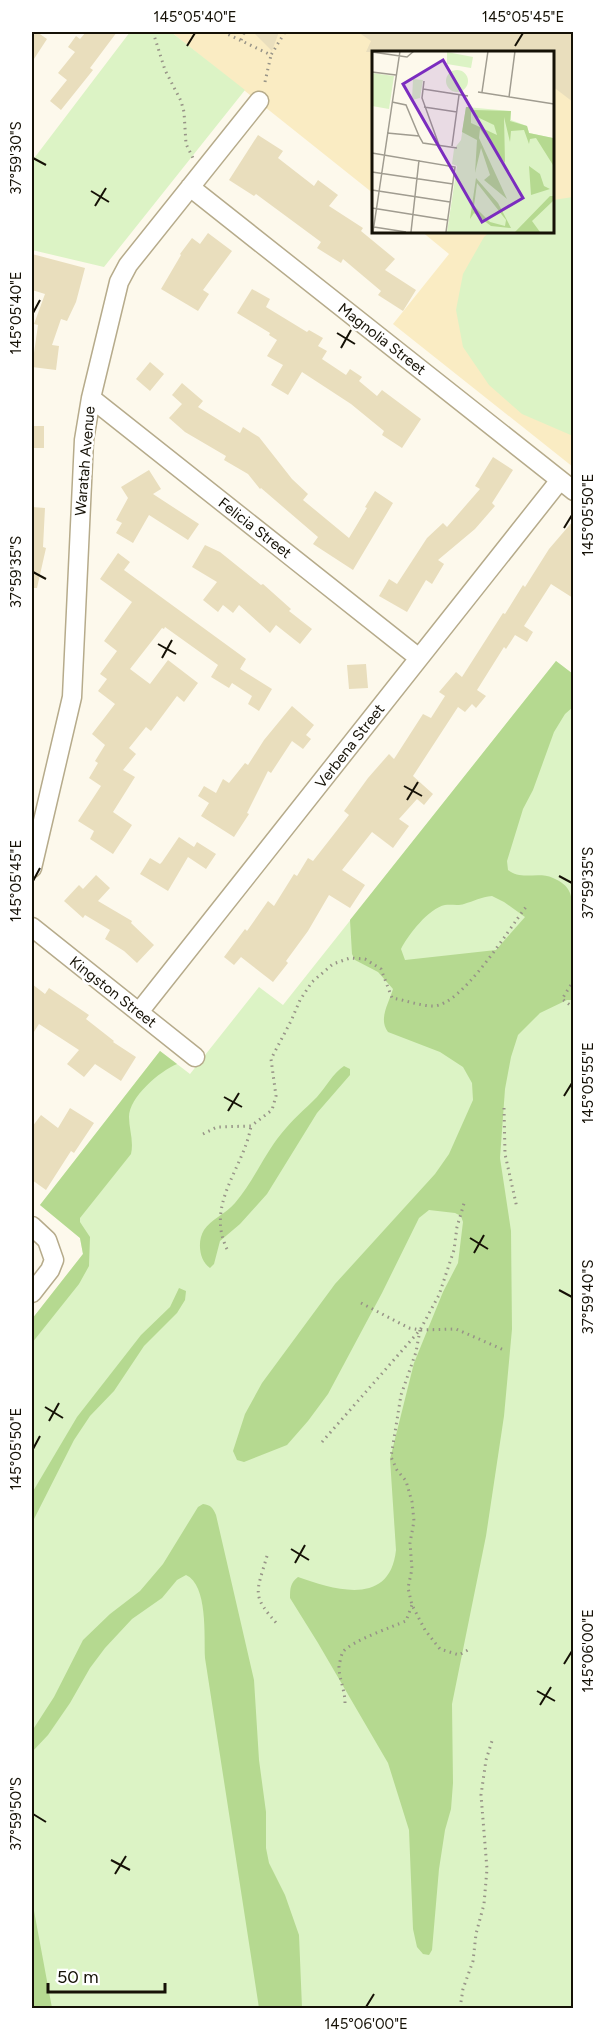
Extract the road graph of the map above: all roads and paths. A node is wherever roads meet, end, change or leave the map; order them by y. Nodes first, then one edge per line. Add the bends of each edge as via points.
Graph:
1 (153, 32) edge
2 (223, 32) edge
3 (285, 32) edge
4 (244, 34) dead end
5 (241, 40) junction
6 (271, 54) junction
7 (266, 82) dead end
8 (258, 101) dead end
9 (203, 170) junction
10 (190, 187) junction
11 (91, 398) junction
12 (567, 485) edge
13 (419, 658) junction
14 (32, 868) edge
15 (526, 907) dead end
16 (32, 927) edge
17 (573, 980) edge
18 (573, 1008) edge
19 (139, 1012) junction
20 (195, 1057) dead end
21 (504, 1108) dead end
22 (251, 1126) junction
23 (202, 1134) dead end
24 (465, 1200) dead end
25 (517, 1208) dead end
26 (32, 1226) edge
27 (227, 1249) dead end
28 (32, 1293) edge
29 (361, 1303) dead end
30 (420, 1330) junction
31 (504, 1350) dead end
32 (322, 1442) dead end
33 (267, 1556) dead end
34 (412, 1605) junction
35 (279, 1626) dead end
36 (468, 1650) dead end
37 (345, 1703) dead end
38 (492, 1741) dead end
39 (460, 2008) edge

1 - 9 path via 165,70 181,101 189,153
2 - 5 path
3 - 6 path
4 - 5 path
5 - 6 path
6 - 7 path
8 - 9 street, Waratah Avenue
9 - 10 street, Waratah Avenue
10 - 11 street, Waratah Avenue via 123,273
10 - 12 street, Magnolia Street
11 - 13 street, Felicia Street
11 - 14 street, Waratah Avenue via 84,440 72,697
12 - 13 street, Verbena Street
13 - 19 street, Verbena Street
15 - 22 path via 467,986 448,1002 434,1006 392,998 381,969 365,959 350,958 333,964 312,982 300,1000 271,1059 276,1096 272,1110
16 - 19 street, Kingston Street
17 - 18 path via 562,999
19 - 20 street, Kingston Street
21 - 25 path via 505,1154
22 - 23 path via 217,1127
22 - 27 path via 220,1216 221,1237
24 - 30 path via 442,1287
26 - 28 street via 47,1240 53,1254 53,1264
29 - 30 path
30 - 31 path via 456,1329
30 - 32 path
30 - 34 path via 401,1395 391,1457 406,1481 412,1502 412,1569 408,1588
33 - 35 path via 257,1588 260,1601
34 - 36 path via 440,1649 459,1655
34 - 37 path via 406,1620 342,1653 339,1664
38 - 39 path via 481,1795 487,1869 484,1904

